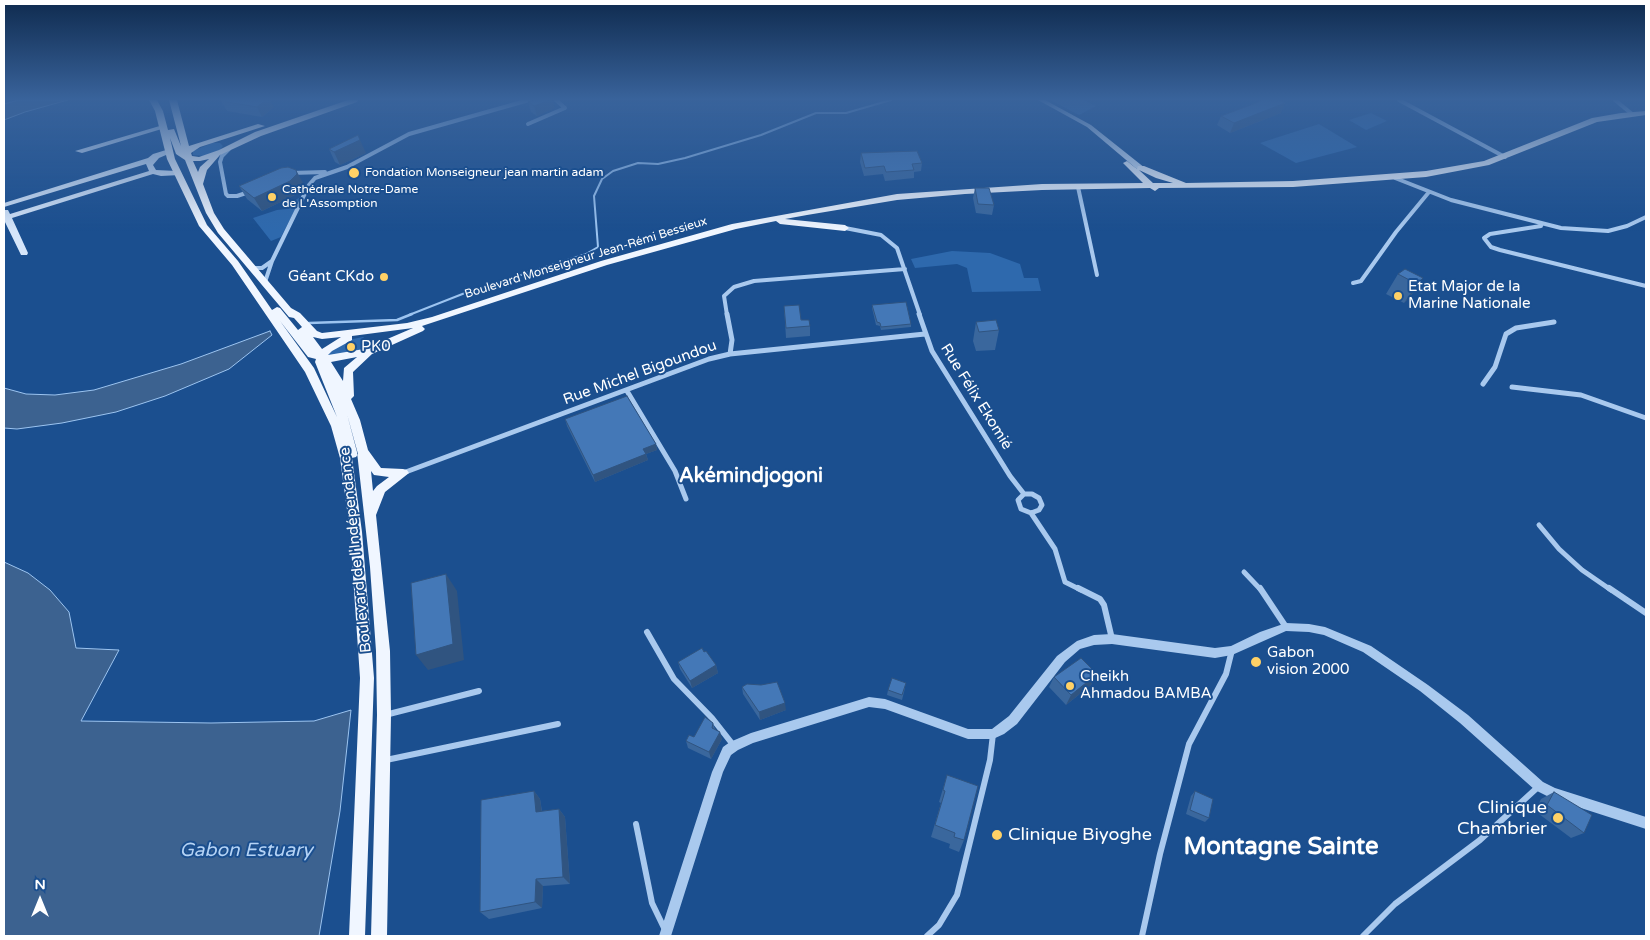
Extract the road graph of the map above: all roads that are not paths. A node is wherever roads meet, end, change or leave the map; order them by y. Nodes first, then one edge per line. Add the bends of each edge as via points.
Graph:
1 (104, 144) edge
2 (167, 144) edge
3 (175, 144) edge
4 (184, 144) edge
5 (201, 144) edge
6 (227, 144) edge
7 (234, 144) edge
8 (390, 144) edge
9 (1103, 144) edge
10 (1112, 144) edge
11 (1481, 144) edge
12 (1534, 144) edge
13 (227, 149) junction
14 (79, 151) dead end
15 (170, 155) junction
16 (186, 155) junction
17 (1505, 157) junction
18 (151, 160) junction
19 (1127, 163) junction
20 (1141, 168) junction
21 (338, 170) junction
22 (152, 172) junction
23 (177, 173) junction
24 (283, 176) edge
25 (1395, 178) junction
26 (1293, 184) junction
27 (198, 186) junction
28 (1245, 186) junction
29 (1103, 188) junction
30 (1158, 188) junction
31 (252, 190) edge
32 (1081, 191) junction
33 (1229, 191) junction
34 (1429, 192) junction
35 (194, 207) junction
36 (834, 207) junction
37 (5, 212) edge
38 (802, 213) junction
39 (1646, 217) edge
40 (764, 220) junction
41 (829, 223) junction
42 (819, 225) junction
43 (1543, 225) junction
44 (846, 228) junction
45 (24, 254) dead end
46 (272, 260) junction
47 (253, 268) junction
48 (905, 269) junction
49 (1096, 275) dead end
50 (265, 282) junction
51 (1353, 283) dead end
52 (251, 285) junction
53 (1646, 286) edge
54 (434, 320) junction
55 (295, 322) junction
56 (1554, 322) dead end
57 (382, 329) junction
58 (364, 332) junction
59 (305, 334) junction
60 (925, 334) junction
61 (388, 343) junction
62 (371, 351) junction
63 (730, 354) junction
64 (322, 358) junction
65 (1483, 384) dead end
66 (1512, 387) dead end
67 (627, 391) junction
68 (350, 407) junction
69 (1646, 418) edge
70 (363, 452) junction
71 (403, 473) junction
72 (351, 481) junction
73 (1024, 494) junction
74 (686, 499) dead end
75 (1031, 513) junction
76 (371, 519) junction
77 (1539, 525) dead end
78 (1244, 572) dead end
79 (1646, 613) edge
80 (1286, 627) junction
81 (647, 632) dead end
82 (1112, 639) junction
83 (1232, 650) junction
84 (479, 691) dead end
85 (384, 715) junction
86 (558, 724) dead end
87 (993, 734) junction
88 (734, 746) junction
89 (383, 760) junction
90 (1539, 786) junction
91 (1646, 823) edge
92 (636, 824) dead end
93 (666, 934) edge
94 (357, 936) edge
95 (379, 936) edge
96 (927, 936) edge
97 (1142, 936) edge
98 (1364, 936) edge

1 - 14 main road
2 - 15 main road, Boulevard de l'Indépendance
3 - 16 main road via 177,150
4 - 16 main road
5 - 16 main road via 194,146
6 - 13 main road
7 - 13 main road
8 - 21 street
9 - 19 main road
10 - 20 main road
11 - 17 street
12 - 17 main road, Boulevard Monseigneur Jean-Rémi Bessieux
13 - 16 main road via 200,159
13 - 27 main road via 203,169
13 - 31 street via 220,162 226,194 240,196
15 - 18 main road via 156,156
15 - 23 main road, Boulevard de l'Indépendance
16 - 27 main road
16 - 35 main road via 181,165
17 - 25 main road, Boulevard Monseigneur Jean-Rémi Bessieux via 1474,166
18 - 22 main road
18 - 37 main road
19 - 29 main road via 1128,181
19 - 30 main road via 1147,183
20 - 28 main road via 1183,183
20 - 30 main road via 1158,181
21 - 24 street via 296,172
21 - 46 street via 318,176 310,185
22 - 23 main road
22 - 37 main road
23 - 35 main road, Boulevard de l'Indépendance
25 - 26 main road, Boulevard Monseigneur Jean-Rémi Bessieux
25 - 34 street
26 - 28 main road, Boulevard Monseigneur Jean-Rémi Bessieux
26 - 33 main road, Boulevard Monseigneur Jean-Rémi Bessieux
27 - 47 main road via 221,232
28 - 30 main road, Boulevard Monseigneur Jean-Rémi Bessieux
29 - 30 main road, Boulevard Monseigneur Jean-Rémi Bessieux
29 - 32 main road, Boulevard Monseigneur Jean-Rémi Bessieux
30 - 32 main road via 1153,191
30 - 33 main road
32 - 33 main road, Boulevard Monseigneur Jean-Rémi Bessieux
32 - 36 main road, Boulevard Monseigneur Jean-Rémi Bessieux via 1014,189 919,194
32 - 49 street
34 - 43 street
34 - 51 street via 1360,281
35 - 52 main road, Boulevard de l'Indépendance via 206,231
36 - 38 main road, Boulevard Monseigneur Jean-Rémi Bessieux
36 - 41 main road via 824,213 823,218
37 - 45 main road
38 - 40 main road, Boulevard Monseigneur Jean-Rémi Bessieux
38 - 41 main road
38 - 42 main road via 804,219
39 - 43 street via 1608,231 1588,232
40 - 42 main road
40 - 54 main road, Boulevard Monseigneur Jean-Rémi Bessieux via 648,250
41 - 44 main road
42 - 44 main road
43 - 53 street via 1490,234 1484,238 1491,247 1500,250
44 - 48 street, Rue Félix Ekomié via 881,235 889,240
46 - 47 street via 262,268
46 - 50 street
47 - 50 main road
48 - 60 street, Rue Félix Ekomié
48 - 63 street via 734,286 724,296 732,340
50 - 55 main road
52 - 55 main road via 261,290
52 - 72 main road, Boulevard de l'Indépendance via 316,379 336,426
54 - 57 main road, Boulevard Monseigneur Jean-Rémi Bessieux
54 - 61 main road, Boulevard Monseigneur Jean-Rémi Bessieux
55 - 59 main road
55 - 59 main road
56 - 65 street via 1516,328 1506,334 1494,367
57 - 58 main road, Boulevard Monseigneur Jean-Rémi Bessieux
57 - 61 main road
58 - 59 main road via 326,337
58 - 62 main road via 372,339
58 - 64 main road via 331,346
59 - 64 main road via 312,354
60 - 63 street, Rue Michel Bigoundou
60 - 73 street, Rue Félix Ekomié via 952,384
61 - 62 main road, Boulevard Monseigneur Jean-Rémi Bessieux
62 - 64 main road
62 - 68 main road via 348,371
63 - 67 street, Rue Michel Bigoundou
64 - 68 main road, Boulevard de l'Indépendance via 336,376
64 - 72 main road via 321,365 350,442 354,468
66 - 69 street via 1581,395
67 - 71 street, Rue Michel Bigoundou
67 - 74 street via 675,471
68 - 70 main road, Boulevard de l'Indépendance
70 - 71 main road via 378,472
70 - 76 main road, Boulevard de l'Indépendance
71 - 76 main road via 377,495
72 - 94 main road, Boulevard de l'Indépendance via 365,630 367,694
73 - 75 street via 1018,500 1019,506
73 - 75 street via 1032,494 1041,502 1039,510
75 - 82 street via 1055,548 1065,582 1100,599 1104,605
76 - 85 main road, Boulevard de l'Indépendance via 383,652
77 - 79 street via 1582,570
78 - 80 street via 1258,585
80 - 83 street
80 - 90 street via 1317,629 1367,649 1455,711
81 - 88 street via 674,679
82 - 83 street via 1204,652
82 - 87 street via 1085,642 1071,650 1013,720
83 - 97 street via 1226,674 1188,744
84 - 85 street
85 - 89 main road, Boulevard de l'Indépendance
86 - 89 street
87 - 88 street via 968,734 884,704 869,702
87 - 96 street via 989,765 957,895 943,919
88 - 93 street via 727,751 718,772
89 - 95 main road, Boulevard de l'Indépendance
90 - 91 street
90 - 98 street via 1480,840 1395,904
92 - 93 street via 652,903

